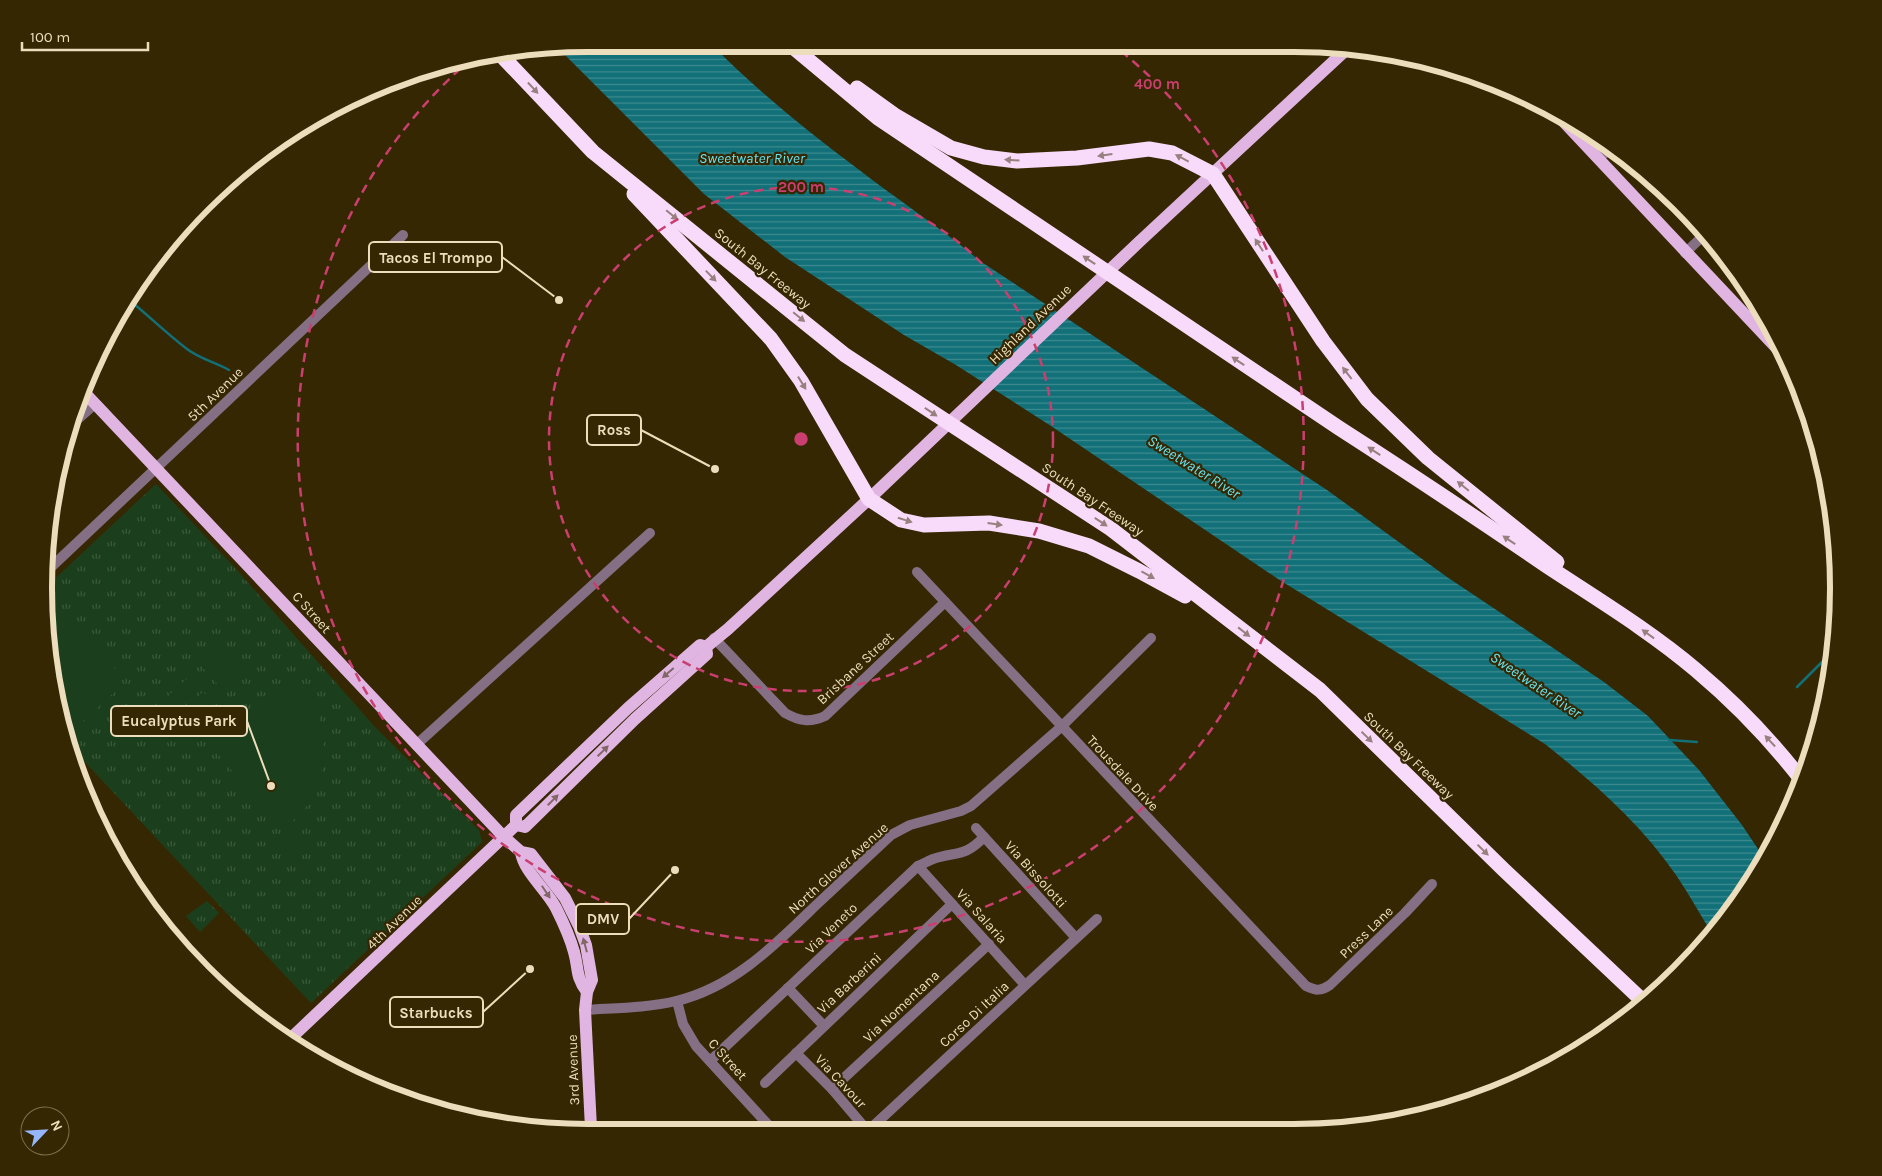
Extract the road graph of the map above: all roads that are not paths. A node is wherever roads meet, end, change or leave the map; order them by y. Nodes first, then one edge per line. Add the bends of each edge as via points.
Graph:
1 (799, 52) edge
2 (811, 52) edge
3 (1340, 55) edge
4 (506, 59) edge
5 (1571, 130) edge
6 (593, 152) junction
7 (1606, 153) edge
8 (1598, 159) junction
9 (1212, 174) junction
10 (403, 235) dead end
11 (1700, 239) edge
12 (1685, 253) junction
13 (1764, 332) edge
14 (88, 397) edge
15 (95, 404) junction
16 (81, 416) edge
17 (156, 469) junction
18 (869, 499) junction
19 (650, 533) dead end
20 (53, 565) edge
21 (917, 572) dead end
22 (1579, 587) junction
23 (945, 602) junction
24 (1228, 619) junction
25 (734, 623) joint
26 (1151, 638) dead end
27 (710, 643) junction
28 (1061, 727) junction
29 (416, 745) junction
30 (1796, 773) edge
31 (976, 828) dead end
32 (503, 836) junction
33 (984, 837) junction
34 (918, 866) junction
35 (1432, 884) dead end
36 (952, 904) junction
37 (1097, 919) dead end
38 (1076, 938) junction
39 (988, 944) junction
40 (1025, 985) junction
41 (788, 988) junction
42 (1313, 989) joint
43 (1640, 997) edge
44 (677, 1001) junction
45 (585, 1010) junction
46 (824, 1026) junction
47 (294, 1035) edge
48 (796, 1053) junction
49 (710, 1061) junction
50 (765, 1083) dead end
51 (832, 1089) junction
52 (591, 1124) edge
53 (767, 1124) edge
54 (864, 1124) edge
55 (873, 1124) edge

22 -> 1 highway via 878,118
9 -> 2 highway via 1172,153 1149,149 1017,161 951,148 872,100
3 - 9 main road, Highland Avenue
4 -> 6 highway, South Bay Freeway
5 - 8 main road
6 -> 18 highway via 771,339 801,381
6 -> 24 highway, South Bay Freeway via 845,355 1111,529
7 - 8 street
8 - 12 main road
9 - 18 main road, Highland Avenue
22 -> 9 highway via 1556,560 1428,458 1368,399 1323,341
10 - 17 street, 5th Avenue
11 - 12 street
12 - 13 main road
14 - 15 main road, C Street
15 - 16 street
15 - 17 main road, C Street
17 - 20 street, 5th Avenue
17 - 29 main road, C Street
18 -> 24 highway via 902,520 924,524 989,523 1039,531 1089,546
18 - 25 main road, Highland Avenue
19 - 29 street
21 - 23 street, Trousdale Drive
30 -> 22 highway via 1749,720 1696,670
23 - 27 street, Brisbane Street via 825,716 810,721 785,713
23 - 28 street, Trousdale Drive
24 -> 43 highway, South Bay Freeway via 1320,690
25 - 27 main road, 4th Avenue
26 - 28 street, North Glover Avenue
27 - 32 main road, 4th Avenue via 707,654 525,827 516,825
28 - 42 street, Trousdale Drive via 1298,978
28 - 44 street, North Glover Avenue via 971,806 910,825 891,835 764,955 731,978
29 - 32 main road, C Street
31 - 33 street, Via Bissolotti
32 - 45 main road, C Street via 521,852 536,859 575,915 586,945 592,980
32 - 47 main road, 4th Avenue
33 - 34 street, Via Veneto via 966,852 933,859
33 - 38 street, Via Bissolotti
34 - 36 street, Via Salaria
34 - 41 street, Via Veneto
35 - 42 street, Press Lane via 1330,985 1324,989
36 - 39 street, Via Salaria
36 - 46 street, Via Barberini
37 - 38 street, Corso Di Italia
38 - 40 street, Corso Di Italia
39 - 40 street, Via Salaria
39 - 51 street, Via Nomentana
40 - 55 street, Corso Di Italia
41 - 46 street
41 - 49 street, Via Veneto
44 - 45 street, North Glover Avenue
44 - 49 street, C Street via 686,1032
45 - 52 main road, 3rd Avenue
46 - 48 street, Via Barberini
48 - 50 street, Via Barberini
48 - 51 street, Via Cavour
49 - 53 street, C Street
51 - 54 street, Via Cavour

